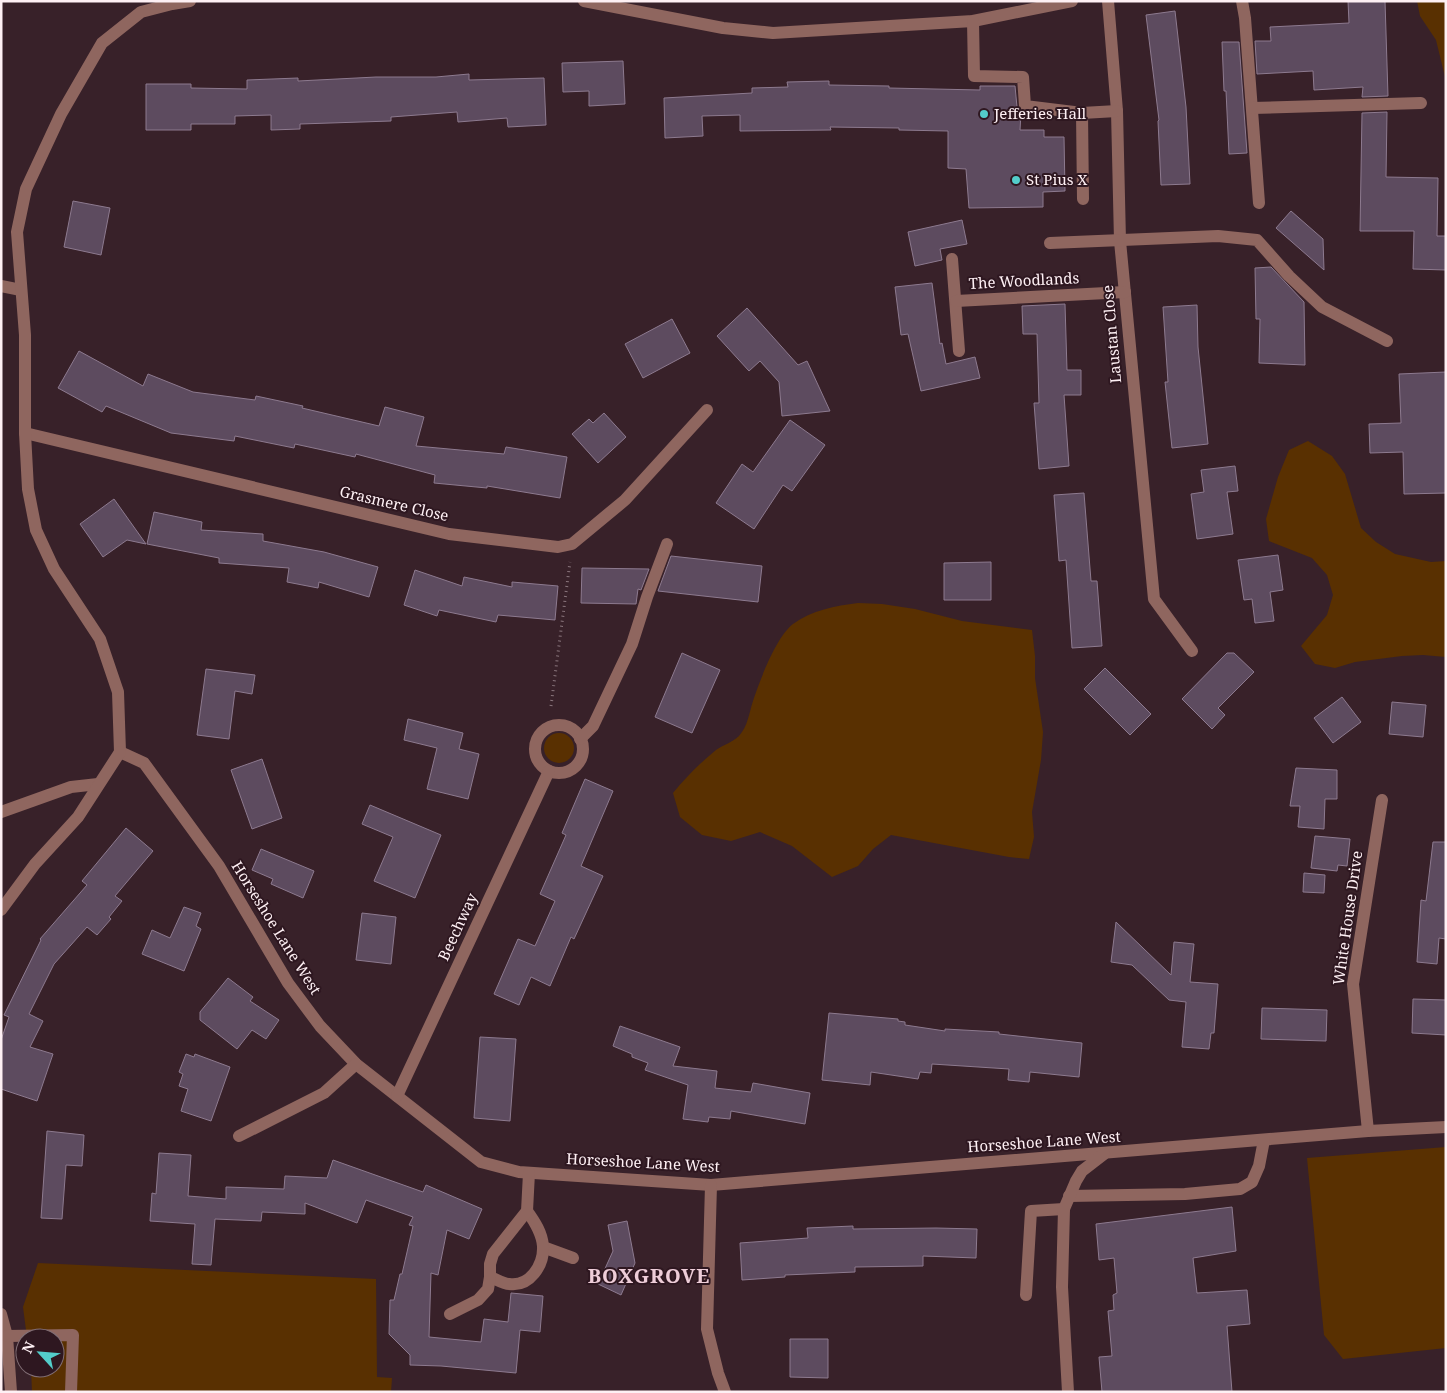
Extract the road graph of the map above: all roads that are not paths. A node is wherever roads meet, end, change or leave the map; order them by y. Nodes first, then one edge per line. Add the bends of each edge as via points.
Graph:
1 (190, 1) edge
2 (584, 1) edge
3 (1072, 1) edge
4 (1108, 1) edge
5 (1242, 1) edge
6 (972, 21) junction
7 (1421, 103) dead end
8 (1252, 108) junction
9 (1117, 111) junction
10 (1082, 113) junction
11 (1084, 199) dead end
12 (1259, 203) dead end
13 (1120, 241) junction
14 (1050, 243) dead end
15 (952, 259) dead end
16 (1, 286) edge
17 (21, 290) junction
18 (1125, 292) junction
19 (956, 301) junction
20 (1387, 341) dead end
21 (960, 351) dead end
22 (707, 410) dead end
23 (25, 433) junction
24 (667, 544) dead end
25 (1192, 651) dead end
26 (580, 739) junction
27 (120, 752) junction
28 (548, 771) junction
29 (98, 784) junction
30 (1382, 800) dead end
31 (1, 812) edge
32 (1, 910) edge
33 (356, 1064) junction
34 (397, 1096) junction
35 (1446, 1128) edge
36 (1368, 1131) junction
37 (239, 1136) dead end
38 (1264, 1140) junction
39 (1104, 1154) junction
40 (528, 1173) junction
41 (711, 1185) junction
42 (1068, 1196) junction
43 (1064, 1209) junction
44 (527, 1211) junction
45 (543, 1247) junction
46 (573, 1258) dead end
47 (490, 1277) junction
48 (1026, 1295) dead end
49 (1, 1314) edge
50 (450, 1314) dead end
51 (7, 1336) junction
52 (11, 1392) edge
53 (70, 1392) edge
54 (725, 1392) edge
55 (1068, 1392) edge

1 - 17 street via 141,12 102,43 61,114 26,189 17,232
2 - 6 street via 723,28 773,33
3 - 6 street
4 - 9 street, Laustan Close
5 - 8 street
6 - 10 street via 974,76 1023,77 1025,106
7 - 8 street
8 - 12 street
9 - 10 street
9 - 13 street, Laustan Close
10 - 11 street
13 - 14 street
13 - 18 street, Laustan Close
13 - 20 street via 1218,236 1257,240 1322,307
15 - 19 street, The Woodlands
16 - 17 street
17 - 23 street via 25,334
18 - 19 street, The Woodlands
18 - 25 street, Laustan Close via 1154,600
19 - 21 street, The Woodlands
22 - 23 street, Grasmere Close via 625,500 572,544 558,547 449,534
23 - 27 street via 28,489 36,530 54,569 100,639 118,692
24 - 26 street via 632,644 593,726
26 - 28 street via 582,752 577,765 562,773
26 - 28 street via 575,732 562,726 544,730 538,738 535,752
27 - 29 street
27 - 33 street, Horseshoe Lane West via 144,763 219,866 288,983 320,1026
28 - 34 street, Beechway
29 - 31 street via 71,788
29 - 32 street via 78,817 35,864
30 - 36 street, White House Drive via 1353,984
33 - 34 street, Horseshoe Lane West
33 - 37 street via 324,1093
34 - 40 street, Horseshoe Lane West via 481,1162
35 - 36 street, Horseshoe Lane West
36 - 38 street, Horseshoe Lane West
38 - 39 street, Horseshoe Lane West
38 - 42 street via 1252,1182 1240,1189 1185,1194
39 - 41 street, Horseshoe Lane West
39 - 42 street via 1082,1171
40 - 41 street, Horseshoe Lane West
40 - 44 street
41 - 54 street via 707,1329
42 - 43 street
43 - 48 street via 1031,1211
43 - 55 street via 1062,1287
44 - 45 street via 538,1226
44 - 47 street via 494,1254
45 - 46 street
45 - 47 street via 532,1278 509,1285
47 - 50 street via 488,1289 478,1300
49 - 51 street
51 - 52 street
51 - 53 street via 72,1335

